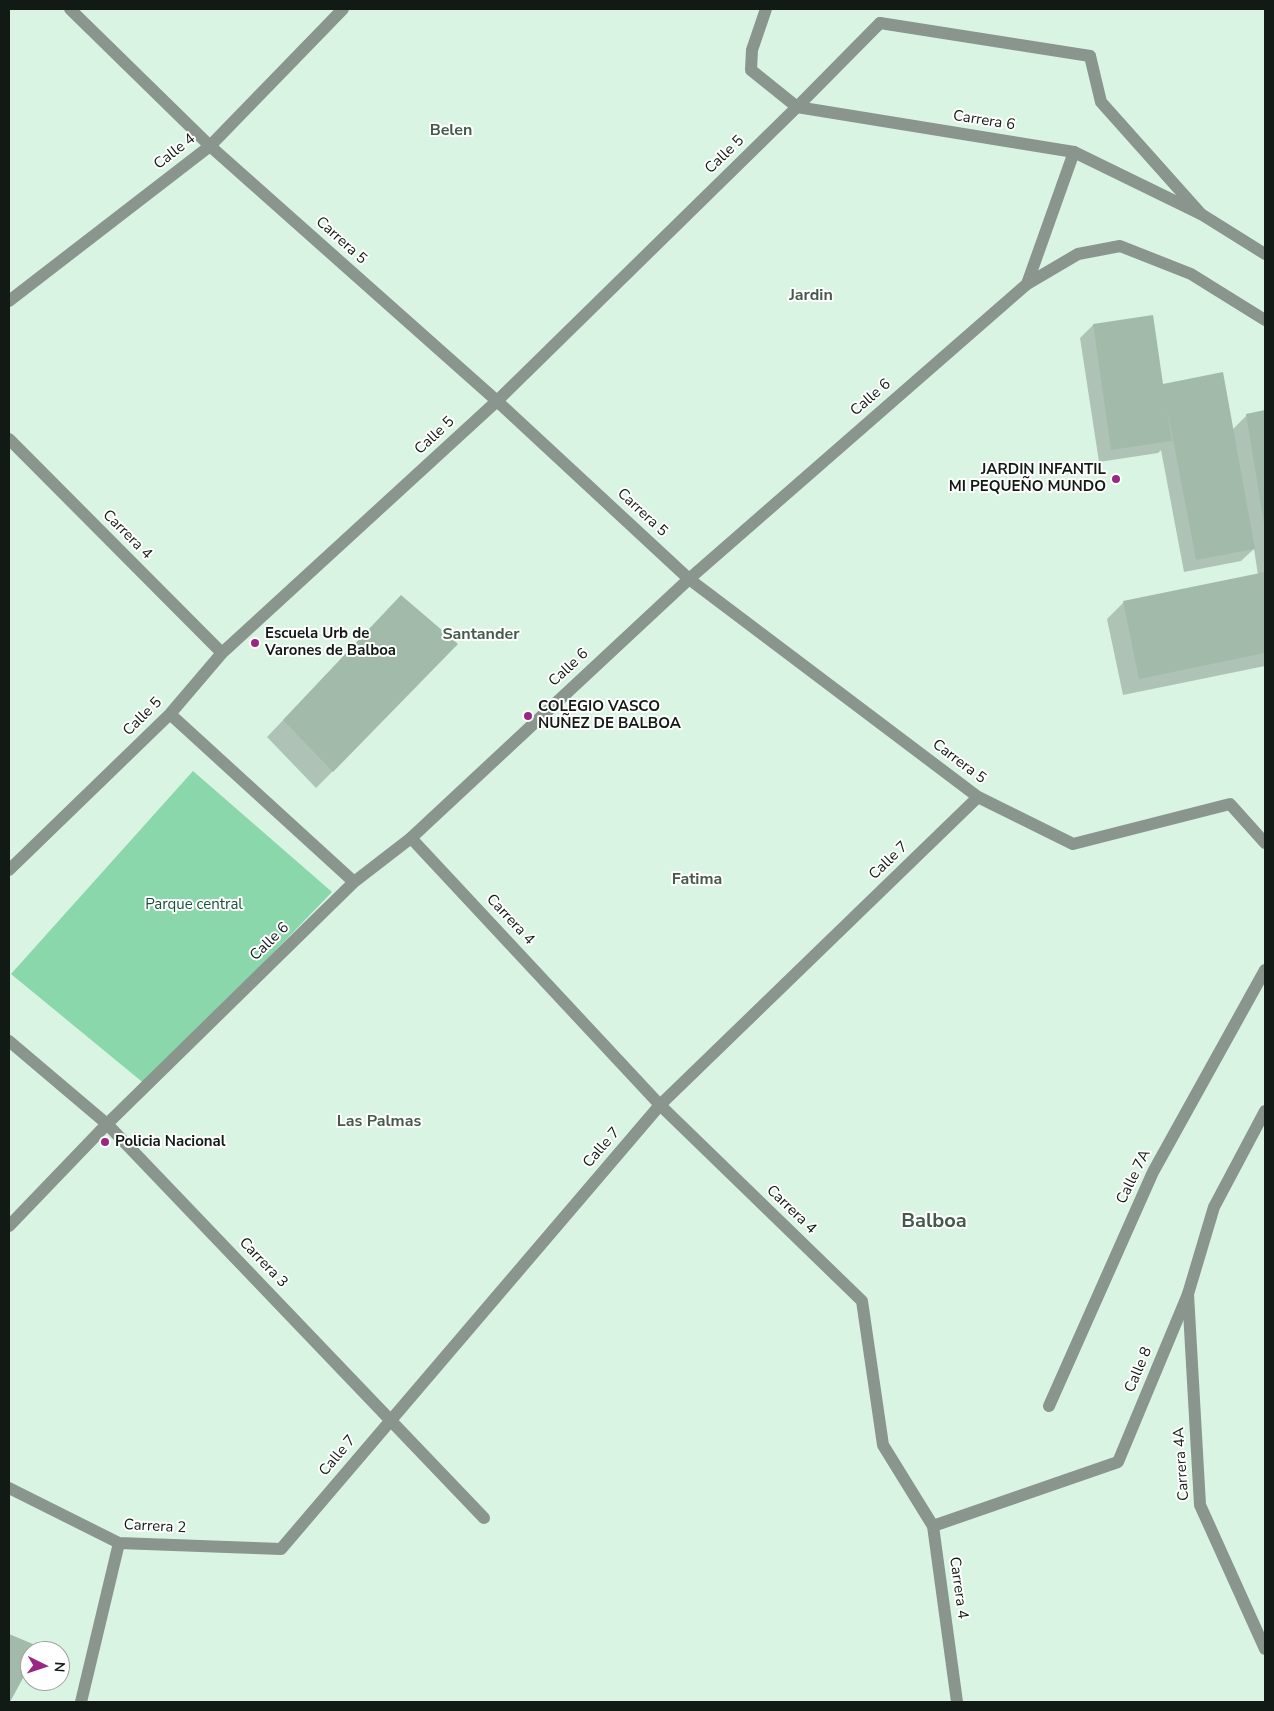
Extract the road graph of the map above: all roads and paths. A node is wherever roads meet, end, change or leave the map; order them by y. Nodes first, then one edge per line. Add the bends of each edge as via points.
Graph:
1 (70, 9) edge
2 (343, 9) edge
3 (766, 9) edge
4 (797, 107) junction
5 (210, 146) junction
6 (1074, 152) junction
7 (1201, 214) junction
8 (1265, 254) edge
9 (1027, 284) junction
10 (9, 301) edge
11 (1265, 320) edge
12 (497, 401) junction
13 (9, 439) edge
14 (689, 579) junction
15 (222, 653) junction
16 (170, 714) junction
17 (978, 797) junction
18 (411, 838) junction
19 (1265, 843) edge
20 (9, 870) edge
21 (354, 882) junction
22 (1265, 970) edge
23 (9, 1041) edge
24 (660, 1105) junction
25 (1265, 1111) edge
26 (107, 1124) junction
27 (9, 1226) edge
28 (1188, 1294) junction
29 (1049, 1406) dead end
30 (391, 1419) junction
31 (9, 1488) edge
32 (484, 1518) dead end
33 (933, 1526) junction
34 (119, 1543) junction
35 (281, 1549) joint
36 (1265, 1649) edge
37 (81, 1702) edge
38 (957, 1702) edge

1 - 5 street, Carrera 5
2 - 5 street, Calle 4
3 - 4 street, Carrera 6 via 752,50 751,70
4 - 6 street, Carrera 6
4 - 7 street, Calle 5 via 880,23 1090,56 1101,102
4 - 12 street, Calle 5
5 - 10 street, Calle 4
5 - 12 street, Carrera 5
6 - 7 street, Carrera 6
6 - 9 street
7 - 8 street, Carrera 6
9 - 11 street, Calle 6 via 1078,254 1120,246 1191,274
9 - 14 street, Calle 6
12 - 14 street, Carrera 5
12 - 15 street, Calle 5
13 - 15 street, Carrera 4
14 - 17 street, Carrera 5
14 - 18 street, Calle 6
15 - 16 street, Calle 5
16 - 20 street, Calle 5
16 - 21 street
17 - 19 street, Carrera 5 via 1073,844 1230,804
17 - 24 street, Calle 7
18 - 21 street, Calle 6
18 - 24 street, Carrera 4
21 - 26 street, Calle 6
22 - 29 street, Calle 7A via 1153,1172
23 - 26 street, Carrera 3
24 - 30 street, Calle 7
24 - 33 street, Carrera 4 via 862,1301 883,1445
25 - 28 street, Calle 8 via 1214,1206
26 - 27 street, Calle 6
26 - 30 street, Carrera 3
28 - 33 street, Calle 8 via 1118,1462
28 - 36 street, Carrera 4A via 1200,1505
30 - 32 street, Carrera 3
30 - 35 street, Calle 7
31 - 34 street, Carrera 2
33 - 38 street, Carrera 4
34 - 35 street, Carrera 2
34 - 37 street

